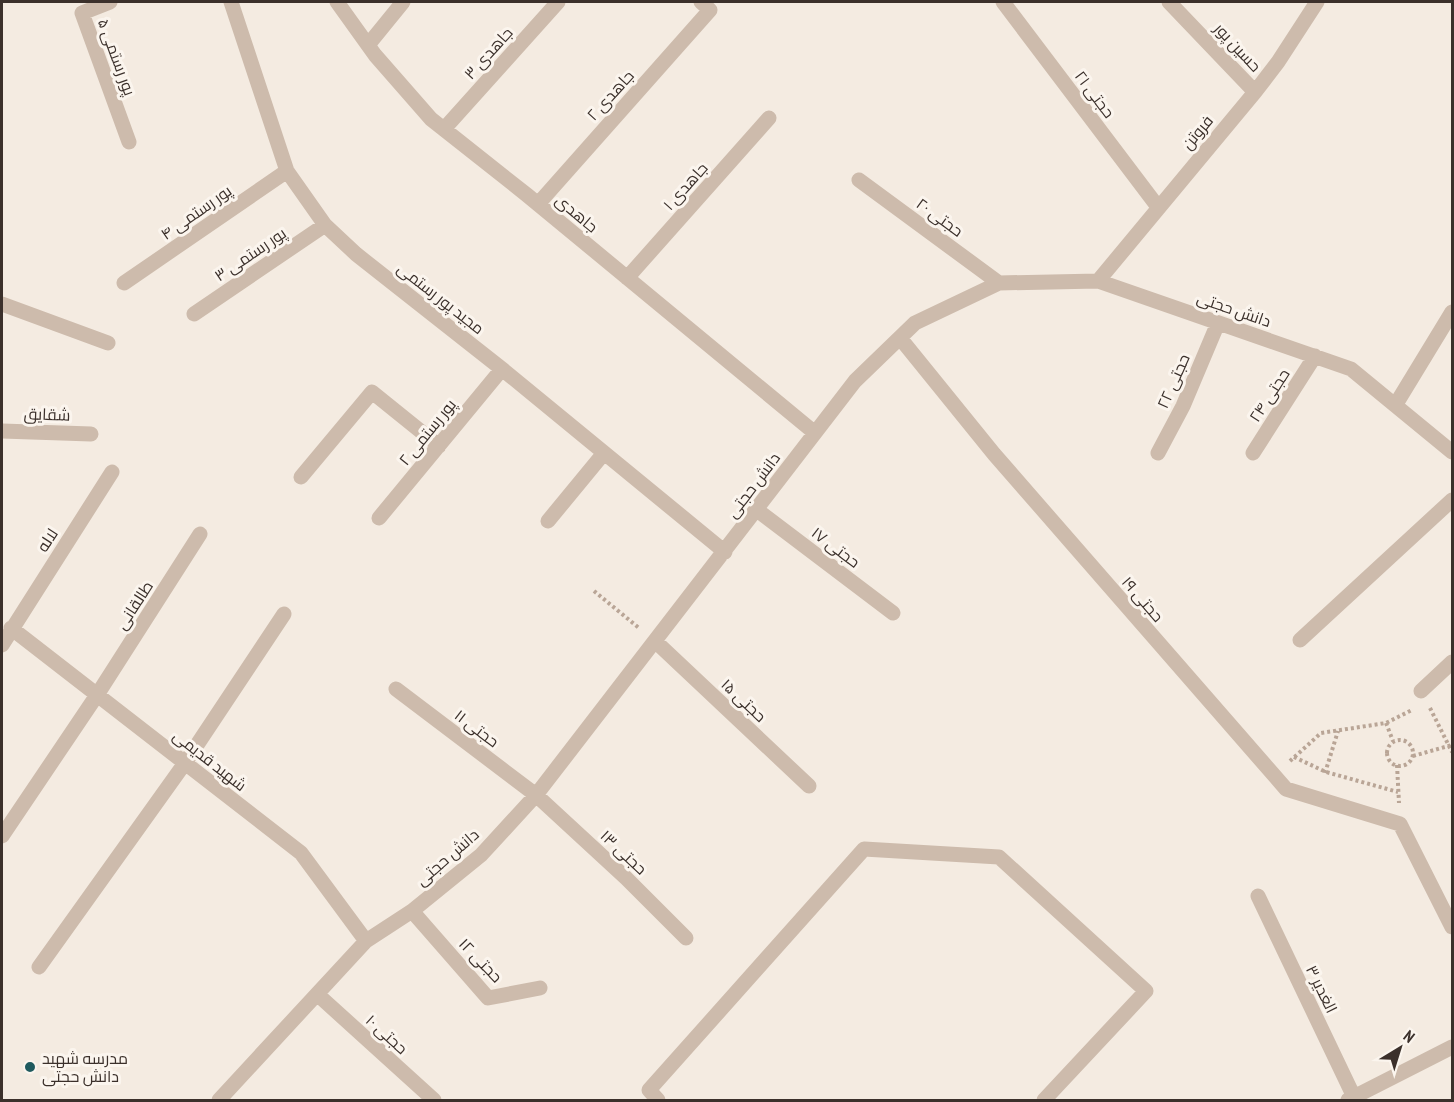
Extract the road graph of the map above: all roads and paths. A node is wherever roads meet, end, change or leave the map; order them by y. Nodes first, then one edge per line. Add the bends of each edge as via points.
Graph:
1 (110, 2) edge
2 (231, 2) edge
3 (337, 2) edge
4 (403, 2) edge
5 (558, 2) edge
6 (1003, 2) edge
7 (1169, 2) edge
8 (1317, 2) edge
9 (705, 6) edge
10 (368, 45) junction
11 (1255, 92) junction
12 (769, 118) dead end
13 (444, 129) junction
14 (129, 142) dead end
15 (287, 171) junction
16 (859, 180) dead end
17 (538, 204) junction
18 (1158, 207) junction
19 (325, 225) junction
20 (627, 278) junction
21 (1098, 281) junction
22 (124, 283) dead end
23 (999, 283) junction
24 (2, 304) edge
25 (1452, 312) edge
26 (194, 314) dead end
27 (1218, 323) junction
28 (900, 338) junction
29 (108, 343) dead end
30 (1315, 356) junction
31 (502, 369) junction
32 (1396, 404) junction
33 (2, 431) edge
34 (815, 433) junction
35 (91, 434) dead end
36 (439, 446) junction
37 (1452, 452) edge
38 (604, 453) junction
39 (1158, 453) dead end
40 (1253, 453) dead end
41 (112, 472) dead end
42 (301, 477) dead end
43 (1452, 500) edge
44 (756, 510) junction
45 (379, 518) dead end
46 (548, 521) dead end
47 (200, 534) dead end
48 (725, 552) junction
49 (594, 591) dead end
50 (893, 613) dead end
51 (284, 614) dead end
52 (11, 628) junction
53 (1300, 640) dead end
54 (655, 641) junction
55 (2, 645) edge
56 (1452, 662) edge
57 (396, 689) dead end
58 (97, 695) junction
59 (1424, 697) junction
60 (1386, 723) junction
61 (1338, 731) junction
62 (1393, 741) junction
63 (1451, 746) edge
64 (1452, 752) edge
65 (1413, 756) junction
66 (1294, 758) junction
67 (185, 763) junction
68 (1397, 765) junction
69 (1326, 772) junction
70 (1274, 776) junction
71 (809, 786) dead end
72 (1398, 792) junction
73 (536, 795) junction
74 (1317, 799) junction
75 (1400, 824) junction
76 (2, 836) edge
77 (1257, 896) dead end
78 (412, 911) junction
79 (1452, 927) edge
80 (686, 938) dead end
81 (366, 941) junction
82 (39, 967) dead end
83 (540, 988) dead end
84 (317, 994) junction
85 (1452, 1047) edge
86 (1352, 1099) edge
87 (219, 1101) edge
88 (434, 1101) edge
89 (658, 1101) edge
90 (1044, 1101) edge

1 - 14 street, پور رستمی ۵ via 82,13
2 - 15 street, مجید پور رستمی
3 - 10 street, جاهدی
4 - 10 street
5 - 13 street, جاهدی ۳
6 - 18 street, حجتی ۲۱
7 - 11 street, حسین پور
8 - 11 street, فروتن
9 - 17 street, جاهدی ۲
10 - 13 street, جاهدی
11 - 18 street, فروتن
12 - 20 street, جاهدی ۱
13 - 17 street, جاهدی
15 - 19 street, مجید پور رستمی
15 - 22 street, پور رستمی ۴
16 - 23 street, حجتی ۲۰
17 - 20 street, جاهدی
18 - 21 street, فروتن
19 - 26 street, پور رستمی ۳
19 - 31 street, مجید پور رستمی
20 - 34 street, جاهدی
21 - 23 street, دانش حجتی
21 - 27 street, دانش حجتی
23 - 28 street, دانش حجتی via 915,323
24 - 29 street
25 - 32 street
27 - 30 street, دانش حجتی
27 - 39 street, حجتی ۲۲ via 1183,406
28 - 34 street, دانش حجتی via 855,381
28 - 70 street, حجتی ۱۹ via 994,454
30 - 32 street, دانش حجتی via 1351,369
30 - 40 street, حجتی ۲۴
31 - 36 street, پور رستمی ۲
31 - 38 street, مجید پور رستمی
32 - 37 street, دانش حجتی
33 - 35 street, شقایق
34 - 44 street, دانش حجتی
36 - 42 street via 372,392
36 - 45 street, پور رستمی ۲
38 - 46 street
38 - 48 street, مجید پور رستمی
41 - 52 street, لاله
43 - 53 street
44 - 48 street, دانش حجتی
44 - 50 street, حجتی ۱۷
47 - 58 street, طالقانی
48 - 54 street, دانش حجتی
49 - 54 path
51 - 67 street
52 - 55 street, لاله
52 - 58 street, شهید قدیمی
54 - 71 street, حجتی ۱۵
54 - 73 street, دانش حجتی
56 - 59 street
57 - 73 street, حجتی ۱۱
58 - 67 street, شهید قدیمی
58 - 76 street, طالقانی
59 - 60 path
59 - 63 path
60 - 61 path
60 - 62 path
61 - 66 path via 1321,733
61 - 69 path
62 - 65 path via 1403,740 1411,746
62 - 68 path via 1387,750 1389,759
63 - 64 path
63 - 65 path
65 - 68 path via 1407,764
66 - 69 path
66 - 70 path
67 - 81 street, شهید قدیمی via 301,854
67 - 82 street
68 - 72 path
69 - 72 path
69 - 74 path
70 - 74 street, حجتی ۱۹ via 1286,789
72 - 75 path
73 - 78 street, دانش حجتی via 481,855
73 - 80 street, حجتی ۱۳
74 - 75 street, حجتی ۱۹
75 - 79 street
77 - 86 street, الغدیر ۳
78 - 81 street, دانش حجتی
78 - 83 street, حجتی ۱۲ via 488,998
81 - 84 street, دانش حجتی
84 - 87 street, دانش حجتی
84 - 88 street, حجتی ۱۰
85 - 86 street
89 - 90 street via 649,1090 864,849 999,857 1146,991

